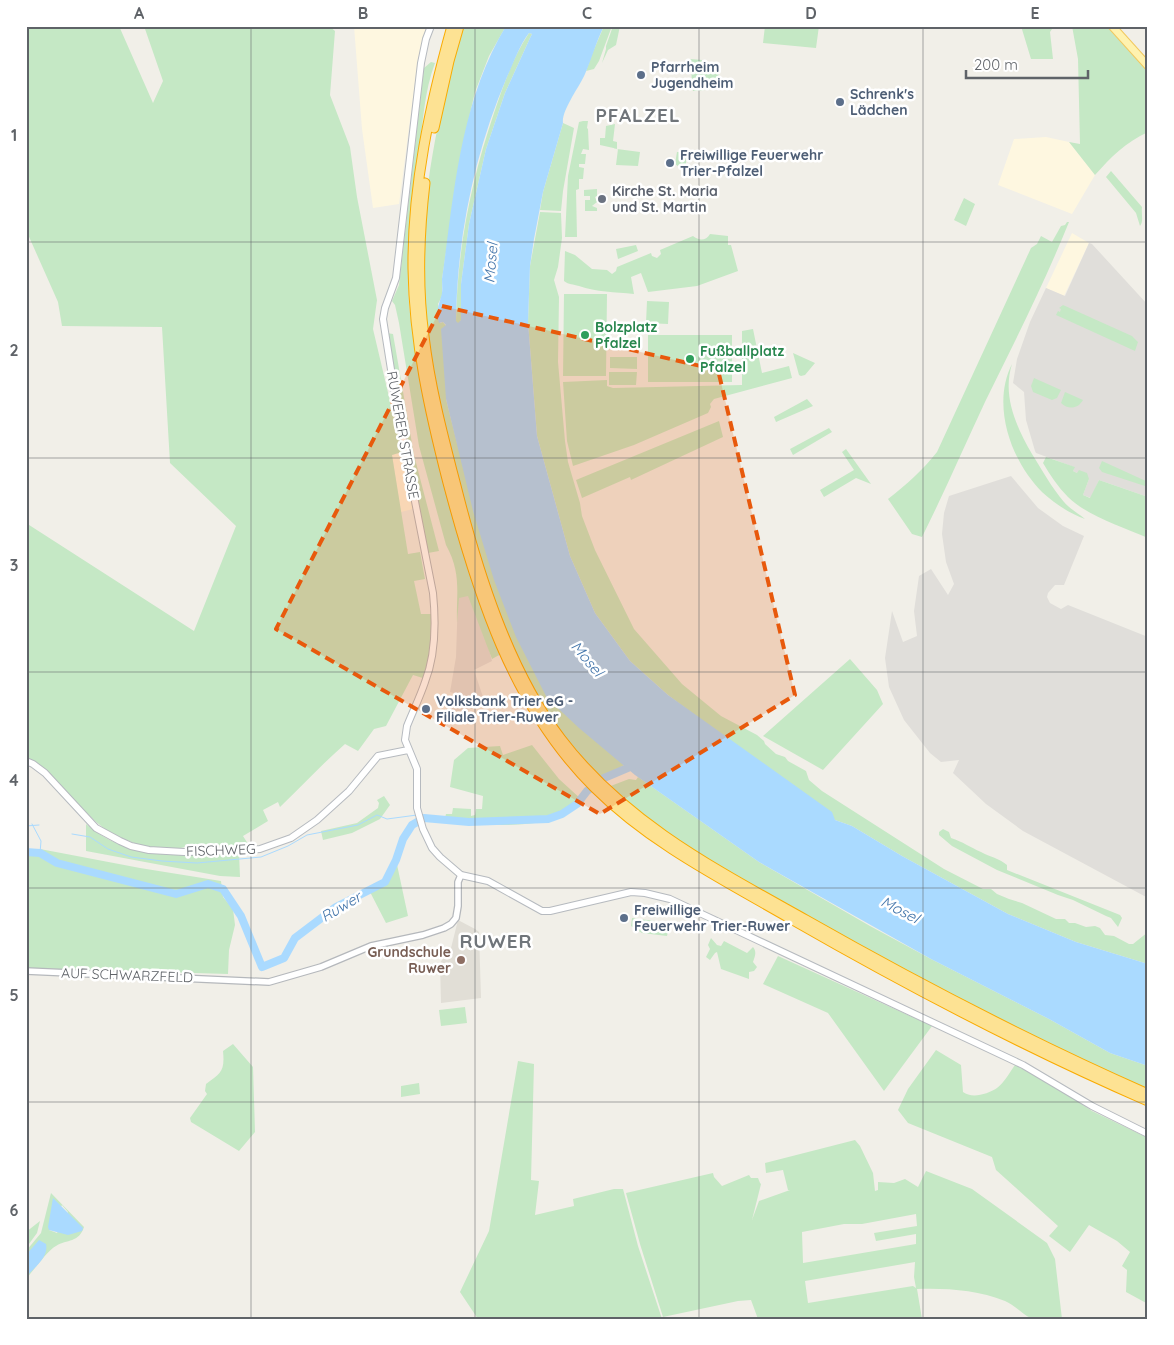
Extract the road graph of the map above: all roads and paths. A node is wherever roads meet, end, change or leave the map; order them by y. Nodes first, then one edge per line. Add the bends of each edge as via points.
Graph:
1 (431, 26) edge
2 (452, 26) edge
3 (459, 26) edge
4 (1112, 26) edge
5 (1148, 66) edge
6 (408, 750) junction
7 (26, 761) edge
8 (584, 772) junction
9 (607, 795) junction
10 (461, 875) junction
11 (26, 971) edge
12 (1148, 1094) edge
13 (1148, 1101) edge
14 (1148, 1134) edge

1 - 6 main road, RUWERER STRASSE via 421,63 396,278 383,318 435,610 434,641 428,671 405,732
2 - 8 highway via 433,97 417,199 413,266 420,360 437,440 481,596 503,650 534,710 552,738
3 - 8 highway via 433,129 422,212 421,313 428,368 465,523 489,598 509,648 540,706
4 - 5 main road
6 - 7 main road, FISCHWEG via 378,756 349,791 317,820 283,842 260,849 184,852 149,850 109,836 86,819 34,764
6 - 10 main road, RUWERER STRASSE via 416,769 417,808 423,829 440,857
8 - 9 highway
9 - 12 highway via 663,836 834,936 1003,1026
9 - 13 highway via 638,826 669,847 879,969 1040,1052
10 - 11 street, AUF SCHWARZFELD via 456,918 451,924 439,930 371,946 328,965 269,982
10 - 14 main road via 488,881 542,911 631,892 654,895 685,906 1023,1065 1092,1106

